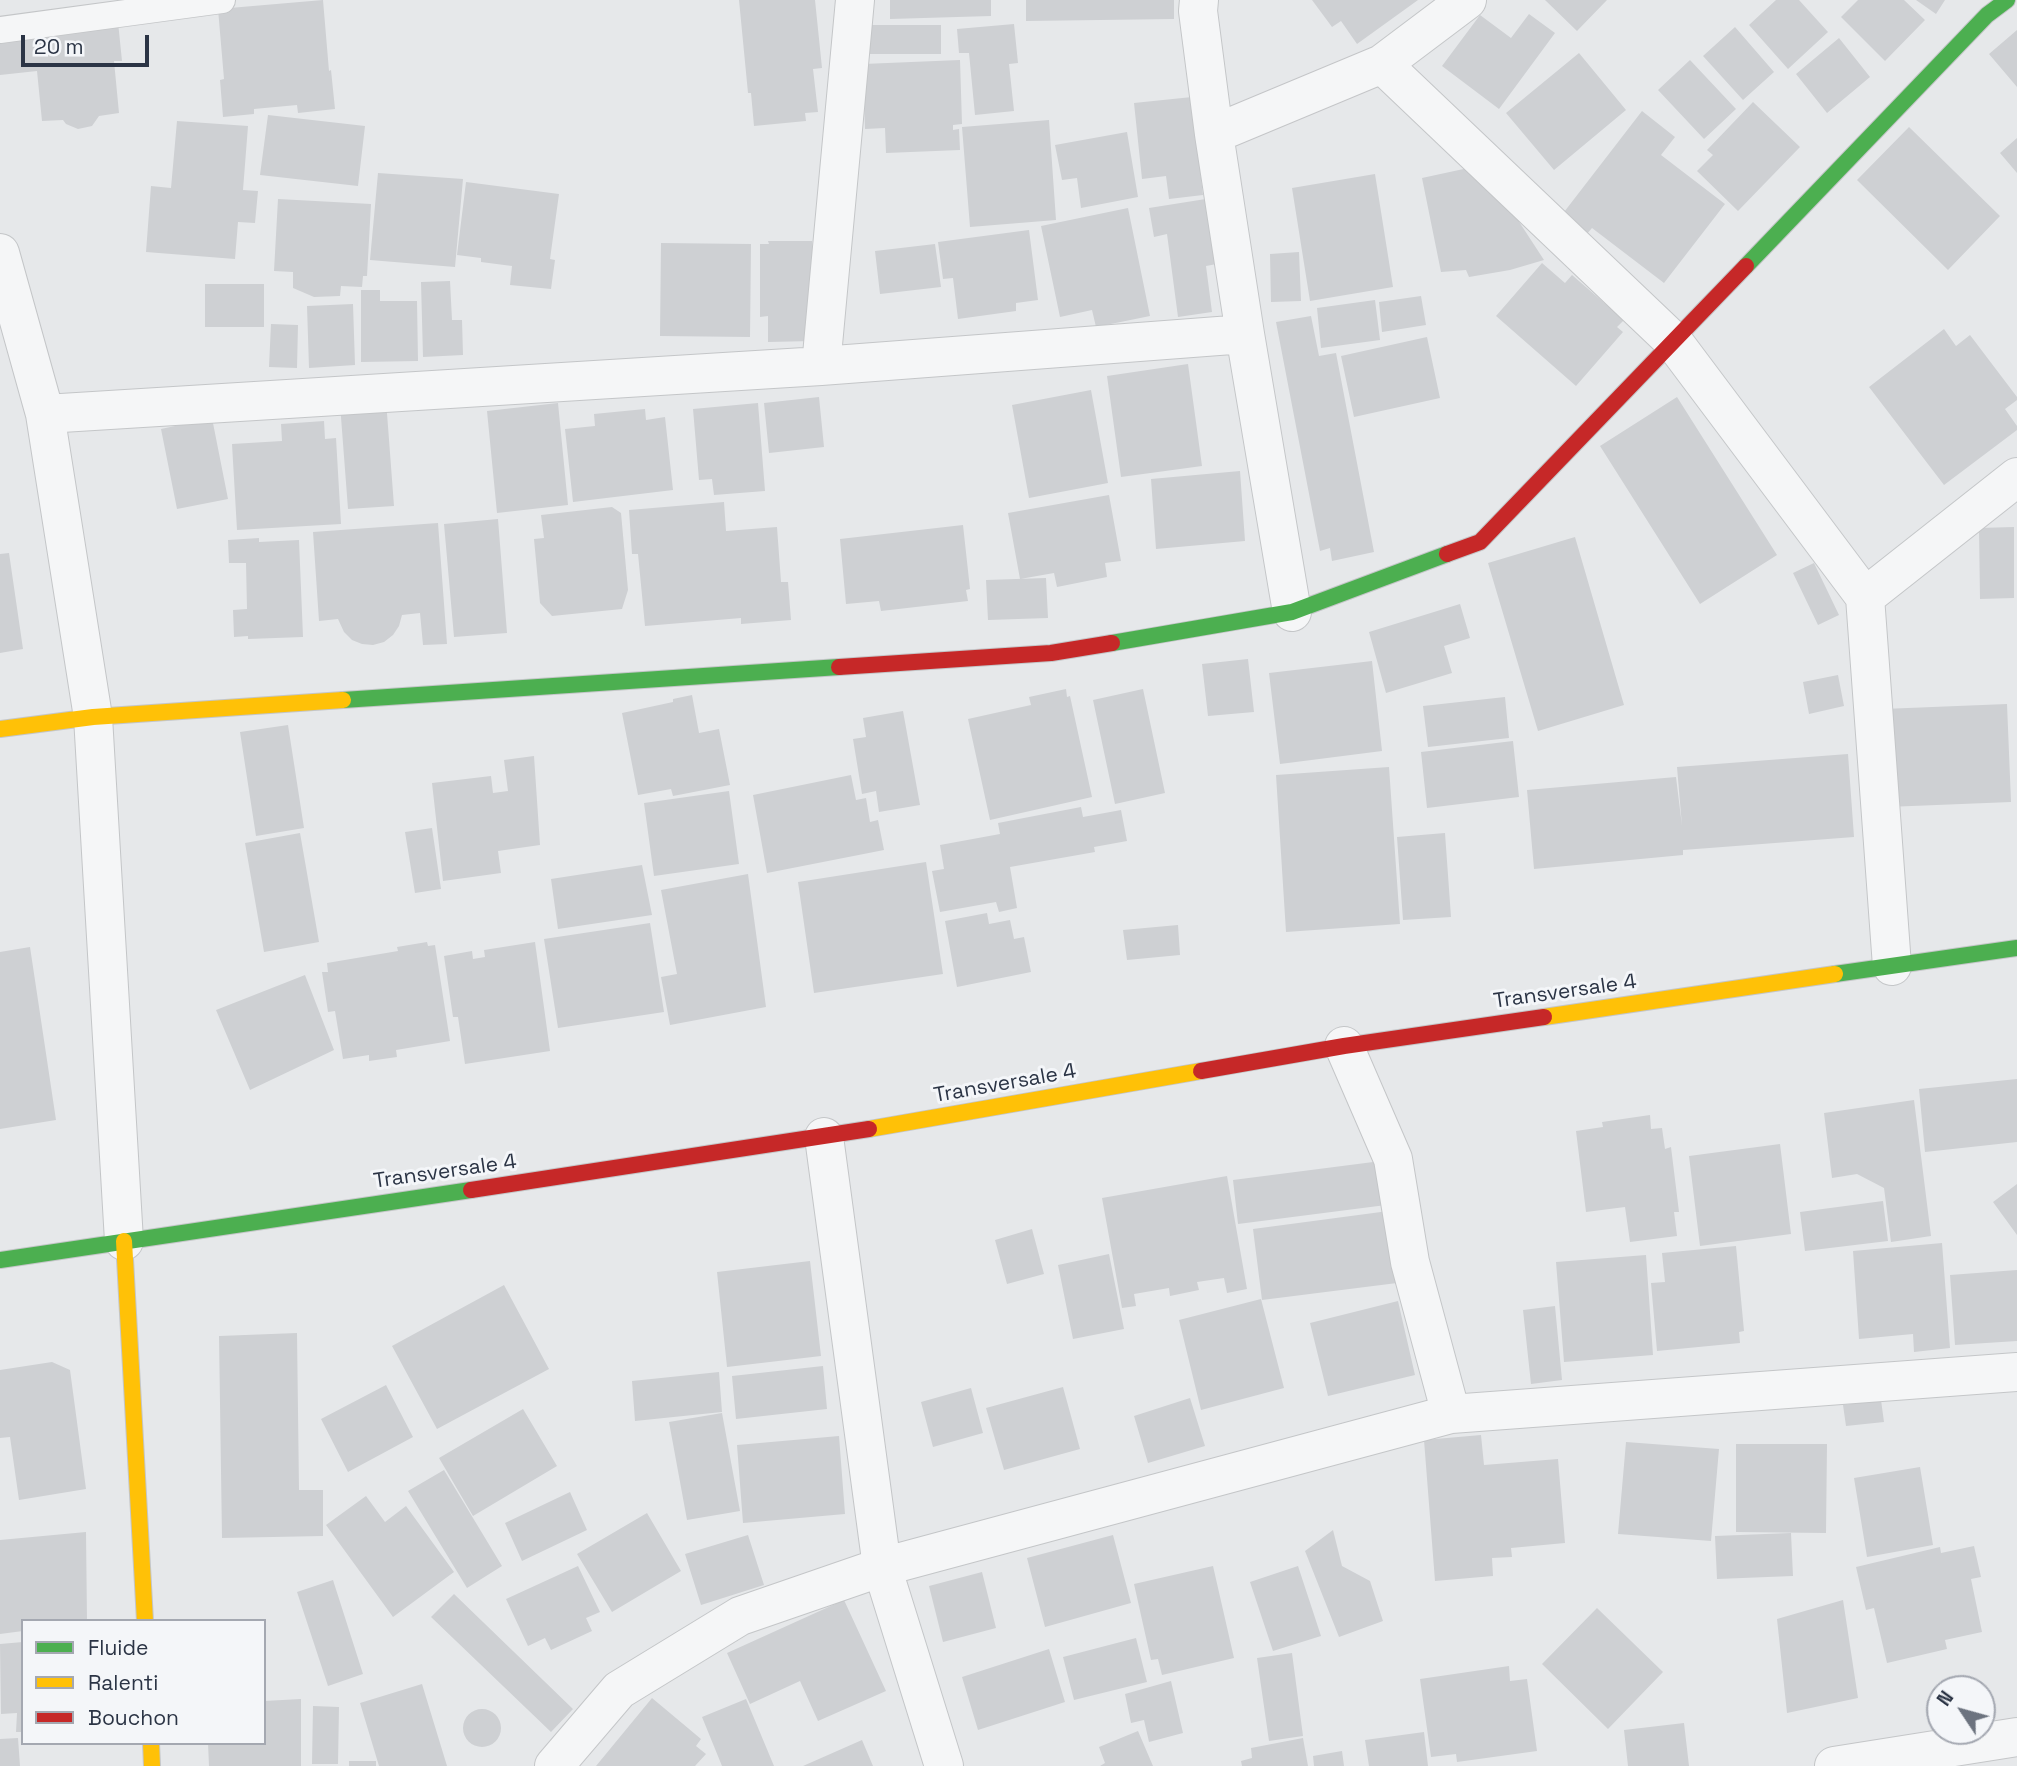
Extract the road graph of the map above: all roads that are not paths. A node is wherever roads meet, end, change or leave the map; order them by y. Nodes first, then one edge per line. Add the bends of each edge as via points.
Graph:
1 (222, 0) edge
2 (855, 0) edge
3 (1467, 0) edge
4 (2007, 0) edge
5 (1202, 4) edge
6 (0, 30) edge
7 (1382, 64) junction
8 (1214, 134) junction
9 (0, 253) edge
10 (1245, 334) junction
11 (1673, 341) junction
12 (821, 366) junction
13 (46, 414) junction
14 (2017, 477) edge
15 (1865, 597) junction
16 (1292, 612) junction
17 (93, 717) junction
18 (0, 729) edge
19 (2017, 948) edge
20 (1892, 966) junction
21 (1344, 1046) junction
22 (824, 1137) junction
23 (124, 1241) junction
24 (0, 1260) edge
25 (2017, 1371) edge
26 (1451, 1414) junction
27 (883, 1567) junction
28 (145, 1619) edge
29 (2017, 1737) edge
30 (151, 1745) edge
31 (1897, 1760) edge
32 (152, 1766) edge
33 (554, 1766) edge
34 (944, 1766) edge
35 (1834, 1766) edge

1 - 6 lane
2 - 12 street
3 - 7 street
4 - 11 street via 1987,15
5 - 8 street
7 - 8 street
7 - 11 street
8 - 10 street
9 - 13 street
10 - 12 street
10 - 16 street
11 - 15 street
11 - 16 street via 1480,542
12 - 13 street
13 - 17 street
14 - 15 street
15 - 20 street
16 - 17 street via 1051,653
17 - 18 street
17 - 23 street
19 - 20 street, Transversale 4
20 - 21 street, Transversale 4
21 - 22 street, Transversale 4
21 - 26 street via 1393,1159 1410,1262
22 - 23 street, Transversale 4
22 - 27 street
23 - 24 street, Transversale 4
23 - 28 street
25 - 26 street
26 - 27 street
27 - 33 street via 740,1616 619,1690
27 - 34 street
29 - 31 street
30 - 32 street
31 - 35 street

